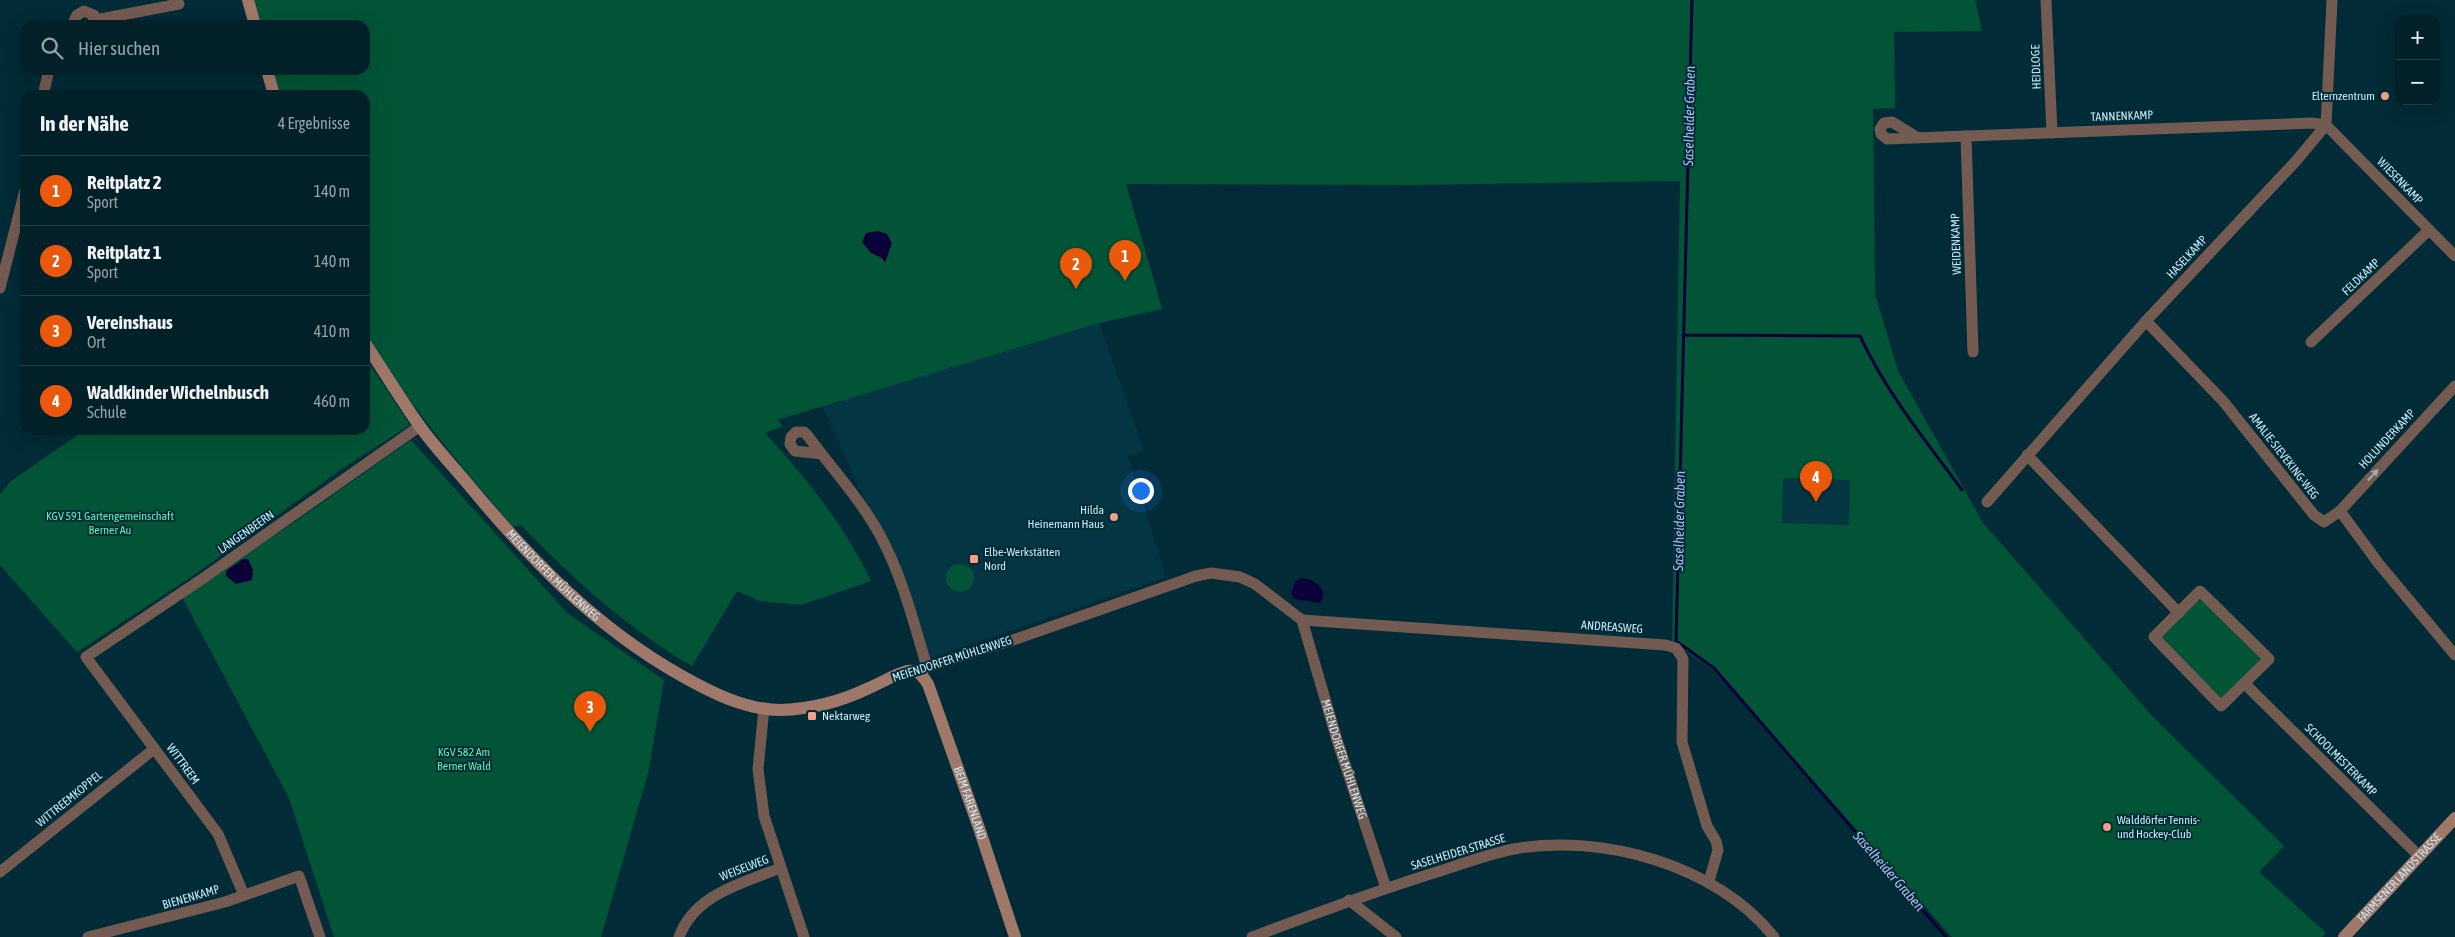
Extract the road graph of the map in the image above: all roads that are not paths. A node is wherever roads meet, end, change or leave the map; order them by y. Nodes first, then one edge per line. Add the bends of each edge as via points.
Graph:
1 (248, 0) edge
2 (2046, 0) edge
3 (2332, 0) edge
4 (180, 4) dead end
5 (74, 20) edge
6 (94, 20) edge
7 (104, 20) edge
8 (254, 20) edge
9 (48, 75) edge
10 (268, 75) edge
11 (44, 90) edge
12 (273, 90) edge
13 (2326, 124) junction
14 (2052, 133) junction
15 (1966, 136) junction
16 (1918, 138) dead end
17 (20, 210) edge
18 (2429, 230) junction
19 (2455, 256) edge
20 (0, 288) edge
21 (2146, 321) junction
22 (2311, 342) dead end
23 (370, 350) edge
24 (1973, 352) dead end
25 (2455, 386) edge
26 (420, 426) junction
27 (822, 454) dead end
28 (2027, 455) junction
29 (1987, 502) dead end
30 (2340, 511) junction
31 (2178, 613) junction
32 (1302, 620) junction
33 (2455, 655) edge
34 (86, 657) joint
35 (923, 669) junction
36 (2244, 683) junction
37 (764, 708) junction
38 (154, 749) junction
39 (2455, 818) edge
40 (2419, 856) junction
41 (780, 868) junction
42 (0, 872) edge
43 (1709, 881) junction
44 (1386, 888) junction
45 (244, 895) junction
46 (1349, 900) junction
47 (88, 937) edge
48 (320, 937) edge
49 (678, 937) edge
50 (804, 937) edge
51 (1015, 937) edge
52 (1252, 937) edge
53 (1396, 937) edge
54 (1774, 937) edge
55 (2344, 937) edge

1 - 8 street
2 - 14 street, HEIDLOGE
3 - 13 street
4 - 7 street
5 - 6 street via 84,10 94,15
9 - 11 street
10 - 12 street
13 - 14 street, TANNENKAMP
13 - 18 street, WIESENKAMP
13 - 21 street, HASELKAMP via 2296,161
14 - 15 street, TANNENKAMP
15 - 16 street, TANNENKAMP
15 - 24 street, WEIDENKAMP
17 - 20 street
18 - 19 street, WIESENKAMP
18 - 22 street, FELDKAMP
21 - 28 street, HASELKAMP
21 - 30 street, AMALIE-SIEVEKING-WEG via 2223,401 2314,516 2324,522
23 - 26 street, MEIENDORFER MÜHLENWEG
30 -> 25 street, HOLUNDERKAMP
26 - 34 street, LANGENBEERN
26 - 37 street, MEIENDORFER MÜHLENWEG via 492,513 585,609 628,642 688,679 723,696
27 - 35 street via 870,517 886,547 912,614
28 - 29 street, HASELKAMP
28 - 31 street
30 - 33 street via 2379,564
31 - 36 street via 2200,591 2269,659
31 - 36 street via 2154,637 2222,706
32 - 35 street, MEIENDORFER MÜHLENWEG via 1254,584 1240,577 1211,573
32 - 43 street, ANDREASWEG via 1676,648 1683,659 1682,742 1707,826 1718,850
32 - 44 street, MEIENDORFER MÜHLENWEG via 1336,740
34 - 38 street, WITTREEM
35 - 37 street, MEIENDORFER MÜHLENWEG via 906,671 818,706
35 - 51 street, BEIM FARENLAND
36 - 40 street, SCHOOLMESTERKAMP
37 - 41 street via 758,769 764,816
38 - 42 street, WITTREEMKOPPEL
38 - 45 street, WITTREEM via 218,834
39 - 40 street, FARMSENER LANDSTRASSE
40 - 55 street, FARMSENER LANDSTRASSE
41 - 49 street, WEISELWEG via 719,892 699,906 684,923
41 - 50 street
43 - 44 street, SASELHEIDER STRASSE via 1675,865 1612,850 1565,844 1500,852
43 - 54 street, SASELHEIDER STRASSE via 1742,906
44 - 46 street, SASELHEIDER STRASSE
45 - 47 street, BIENENKAMP
45 - 48 street, BIENENKAMP via 299,876
46 - 52 street, SASELHEIDER STRASSE
46 - 53 street

